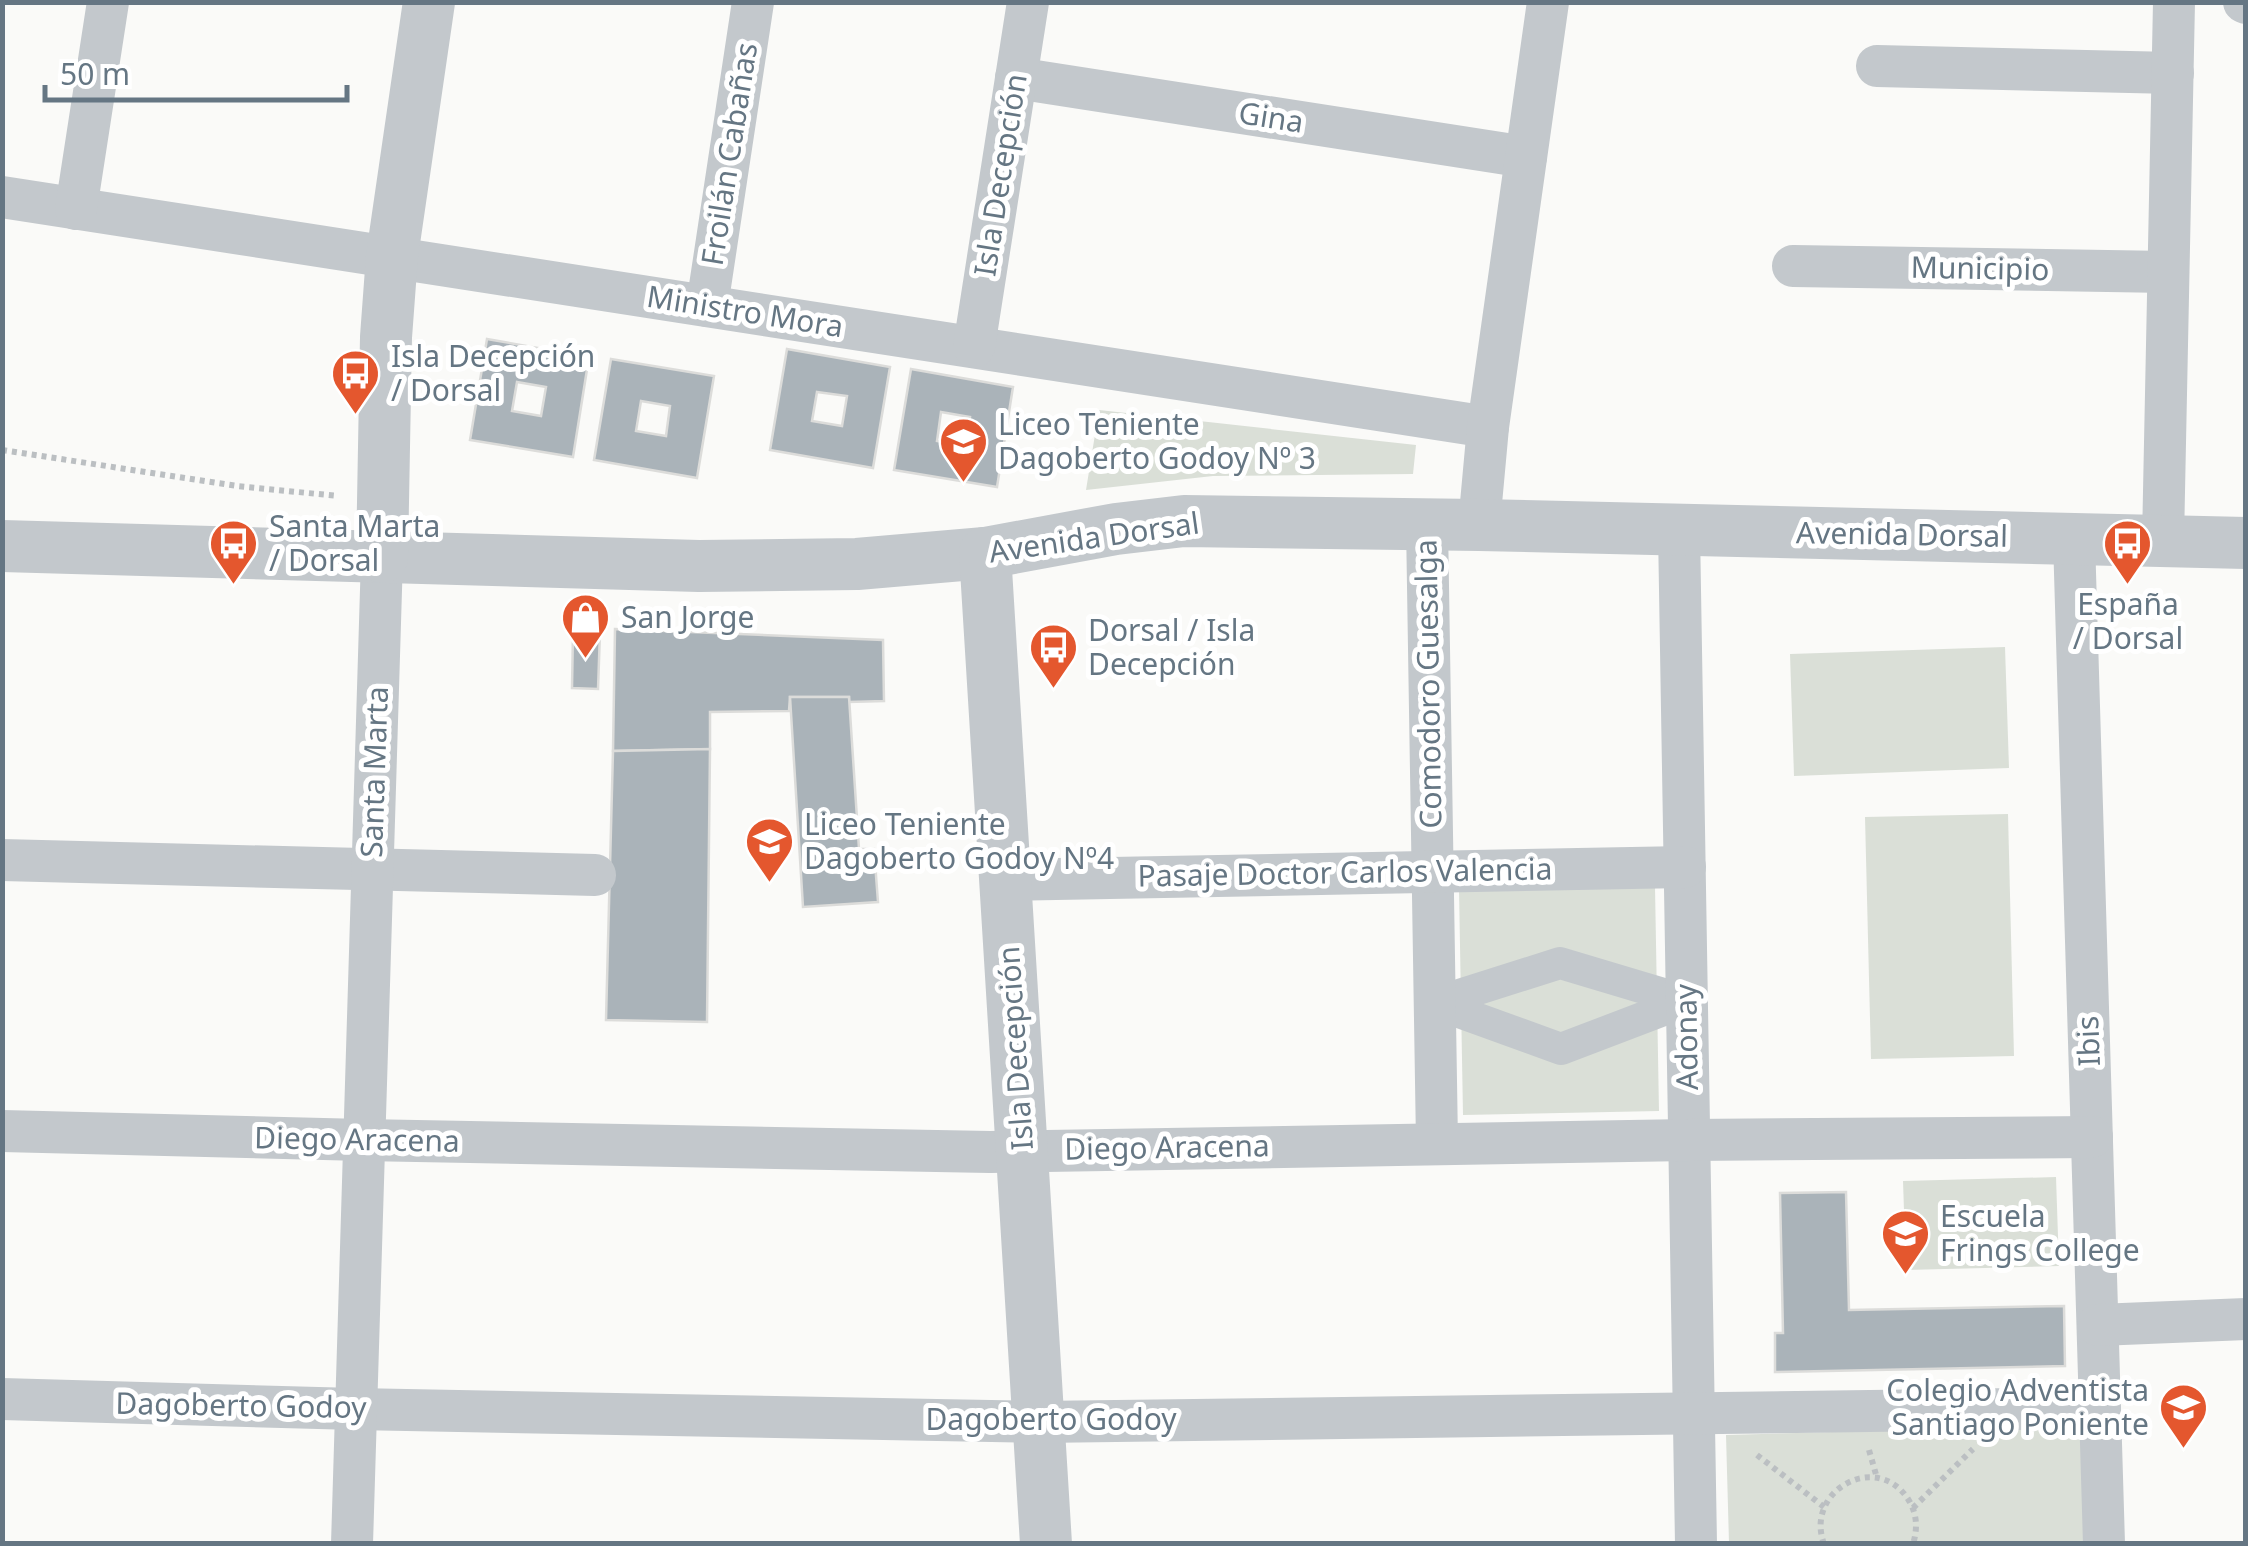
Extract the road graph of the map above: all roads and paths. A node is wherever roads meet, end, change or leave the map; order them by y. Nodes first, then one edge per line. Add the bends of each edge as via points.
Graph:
1 (108, 2) edge
2 (429, 2) edge
3 (752, 2) edge
4 (1028, 2) edge
5 (1548, 2) edge
6 (2174, 2) edge
7 (1877, 66) dead end
8 (2173, 73) junction
9 (1016, 78) junction
10 (1526, 158) junction
11 (2, 197) edge
12 (76, 209) junction
13 (392, 256) junction
14 (1793, 266) dead end
15 (2168, 272) junction
16 (707, 306) junction
17 (974, 347) junction
18 (1488, 427) junction
19 (2, 450) edge
20 (384, 500) junction
21 (1427, 524) junction
22 (1479, 525) junction
23 (1679, 530) junction
24 (2074, 539) junction
25 (2163, 541) junction
26 (2246, 543) edge
27 (2, 546) edge
28 (985, 553) junction
29 (382, 557) junction
30 (2, 860) edge
31 (1685, 867) junction
32 (372, 869) junction
33 (1432, 871) junction
34 (595, 875) dead end
35 (1005, 880) junction
36 (1687, 1001) junction
37 (1434, 1003) junction
38 (2, 1130) edge
39 (2092, 1138) junction
40 (363, 1140) junction
41 (1690, 1140) junction
42 (1437, 1144) junction
43 (1022, 1151) junction
44 (2246, 1319) edge
45 (2098, 1325) junction
46 (2, 1399) edge
47 (2100, 1408) junction
48 (356, 1409) junction
49 (2012, 1409) junction
50 (1694, 1413) junction
51 (1038, 1422) junction
52 (1824, 1507) junction
53 (1913, 1508) junction
54 (352, 1544) edge
55 (1046, 1544) edge
56 (1696, 1544) edge
57 (1824, 1544) edge
58 (1913, 1544) edge
59 (2104, 1544) edge

1 - 12 street
2 - 13 street, Santa Marta
3 - 16 street, Froilán Cabañas
4 - 9 street, Isla Decepción
5 - 10 street, Comodoro Guesalga
6 - 8 street
7 - 8 street
8 - 15 street
9 - 10 street, Gina
9 - 17 street, Isla Decepción
10 - 18 street, Comodoro Guesalga
11 - 12 street, Ministro Mora
12 - 13 street, Ministro Mora
13 - 16 street, Ministro Mora
13 - 20 street, Santa Marta
14 - 15 street, Municipio
15 - 25 street
16 - 17 street, Ministro Mora
17 - 18 street, Ministro Mora
18 - 22 street, Comodoro Guesalga
19 - 20 path via 237,486
20 - 29 street, Santa Marta
21 - 22 street, Avenida Dorsal
21 - 28 street, Avenida Dorsal via 1184,521
21 - 33 street, Comodoro Guesalga
22 - 23 street, Avenida Dorsal
23 - 24 street, Avenida Dorsal
23 - 31 street, Adonay
24 - 25 street, Avenida Dorsal
24 - 39 street, Ibis
25 - 26 street, Avenida Dorsal
27 - 29 street, Avenida Dorsal
28 - 29 street, Avenida Dorsal via 883,564 699,566
28 - 35 street, Isla Decepción
29 - 32 street, Santa Marta
30 - 32 street
31 - 33 street, Pasaje Doctor Carlos Valencia
31 - 36 street, Adonay
32 - 34 street
32 - 40 street, Santa Marta
33 - 35 street, Pasaje Doctor Carlos Valencia
33 - 37 street, Comodoro Guesalga
35 - 43 street, Isla Decepción
36 - 37 street via 1560,963
36 - 37 street via 1561,1049
36 - 41 street, Adonay
37 - 42 street, Comodoro Guesalga
38 - 40 street, Diego Aracena
39 - 41 street, Diego Aracena
39 - 45 street, Ibis
40 - 43 street, Diego Aracena
40 - 48 street, Santa Marta
41 - 42 street, Diego Aracena
41 - 50 street, Adonay
42 - 43 street, Diego Aracena
43 - 51 street, Isla Decepción
44 - 45 street
45 - 47 street, Ibis
46 - 48 street, Dagoberto Godoy
47 - 49 street, Dagoberto Godoy
47 - 59 street, Ibis
48 - 51 street, Dagoberto Godoy
48 - 54 street, Santa Marta
49 - 50 street, Dagoberto Godoy
49 - 53 path
50 - 51 street, Dagoberto Godoy
50 - 52 path
50 - 56 street, Adonay
51 - 55 street, Isla Decepción
52 - 53 path via 1845,1484 1877,1478 1892,1483
52 - 57 path
53 - 58 path

